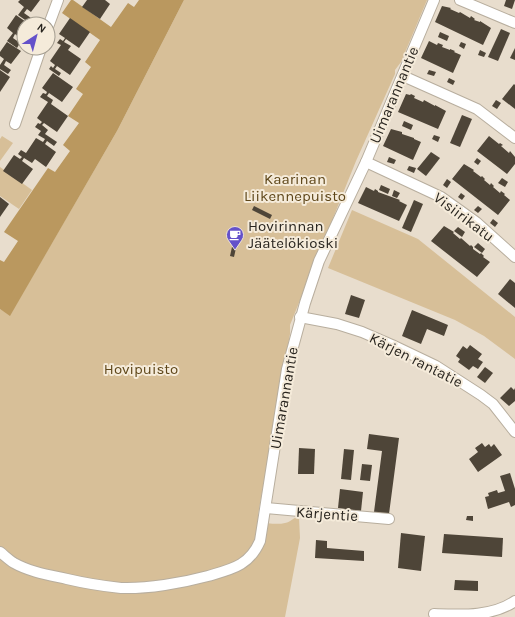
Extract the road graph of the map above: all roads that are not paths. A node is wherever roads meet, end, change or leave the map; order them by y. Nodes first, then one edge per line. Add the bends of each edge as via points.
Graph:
1 (58, 0) edge
2 (434, 0) edge
3 (460, 0) edge
4 (52, 16) edge
5 (515, 23) edge
6 (37, 56) edge
7 (403, 76) junction
8 (15, 124) dead end
9 (515, 138) edge
10 (366, 162) junction
11 (515, 256) edge
12 (300, 317) junction
13 (515, 432) edge
14 (266, 508) junction
15 (389, 519) dead end
16 (0, 552) edge
17 (515, 601) edge
18 (434, 614) dead end

1 - 4 street
2 - 7 street, Uimarannantie
3 - 5 street
6 - 8 street
7 - 9 street via 477,109
7 - 10 street, Uimarannantie
10 - 11 street, Visiirikatu via 441,197
10 - 12 street, Uimarannantie via 319,261
12 - 13 street, Kärjen rantatie via 362,332 436,366 493,404
12 - 14 street, Uimarannantie via 287,369
14 - 15 street, Kärjentie
14 - 16 street, Uimarannantie via 260,541 252,556 242,565 190,581 122,588 93,584 36,572 14,563
17 - 18 street via 490,614

